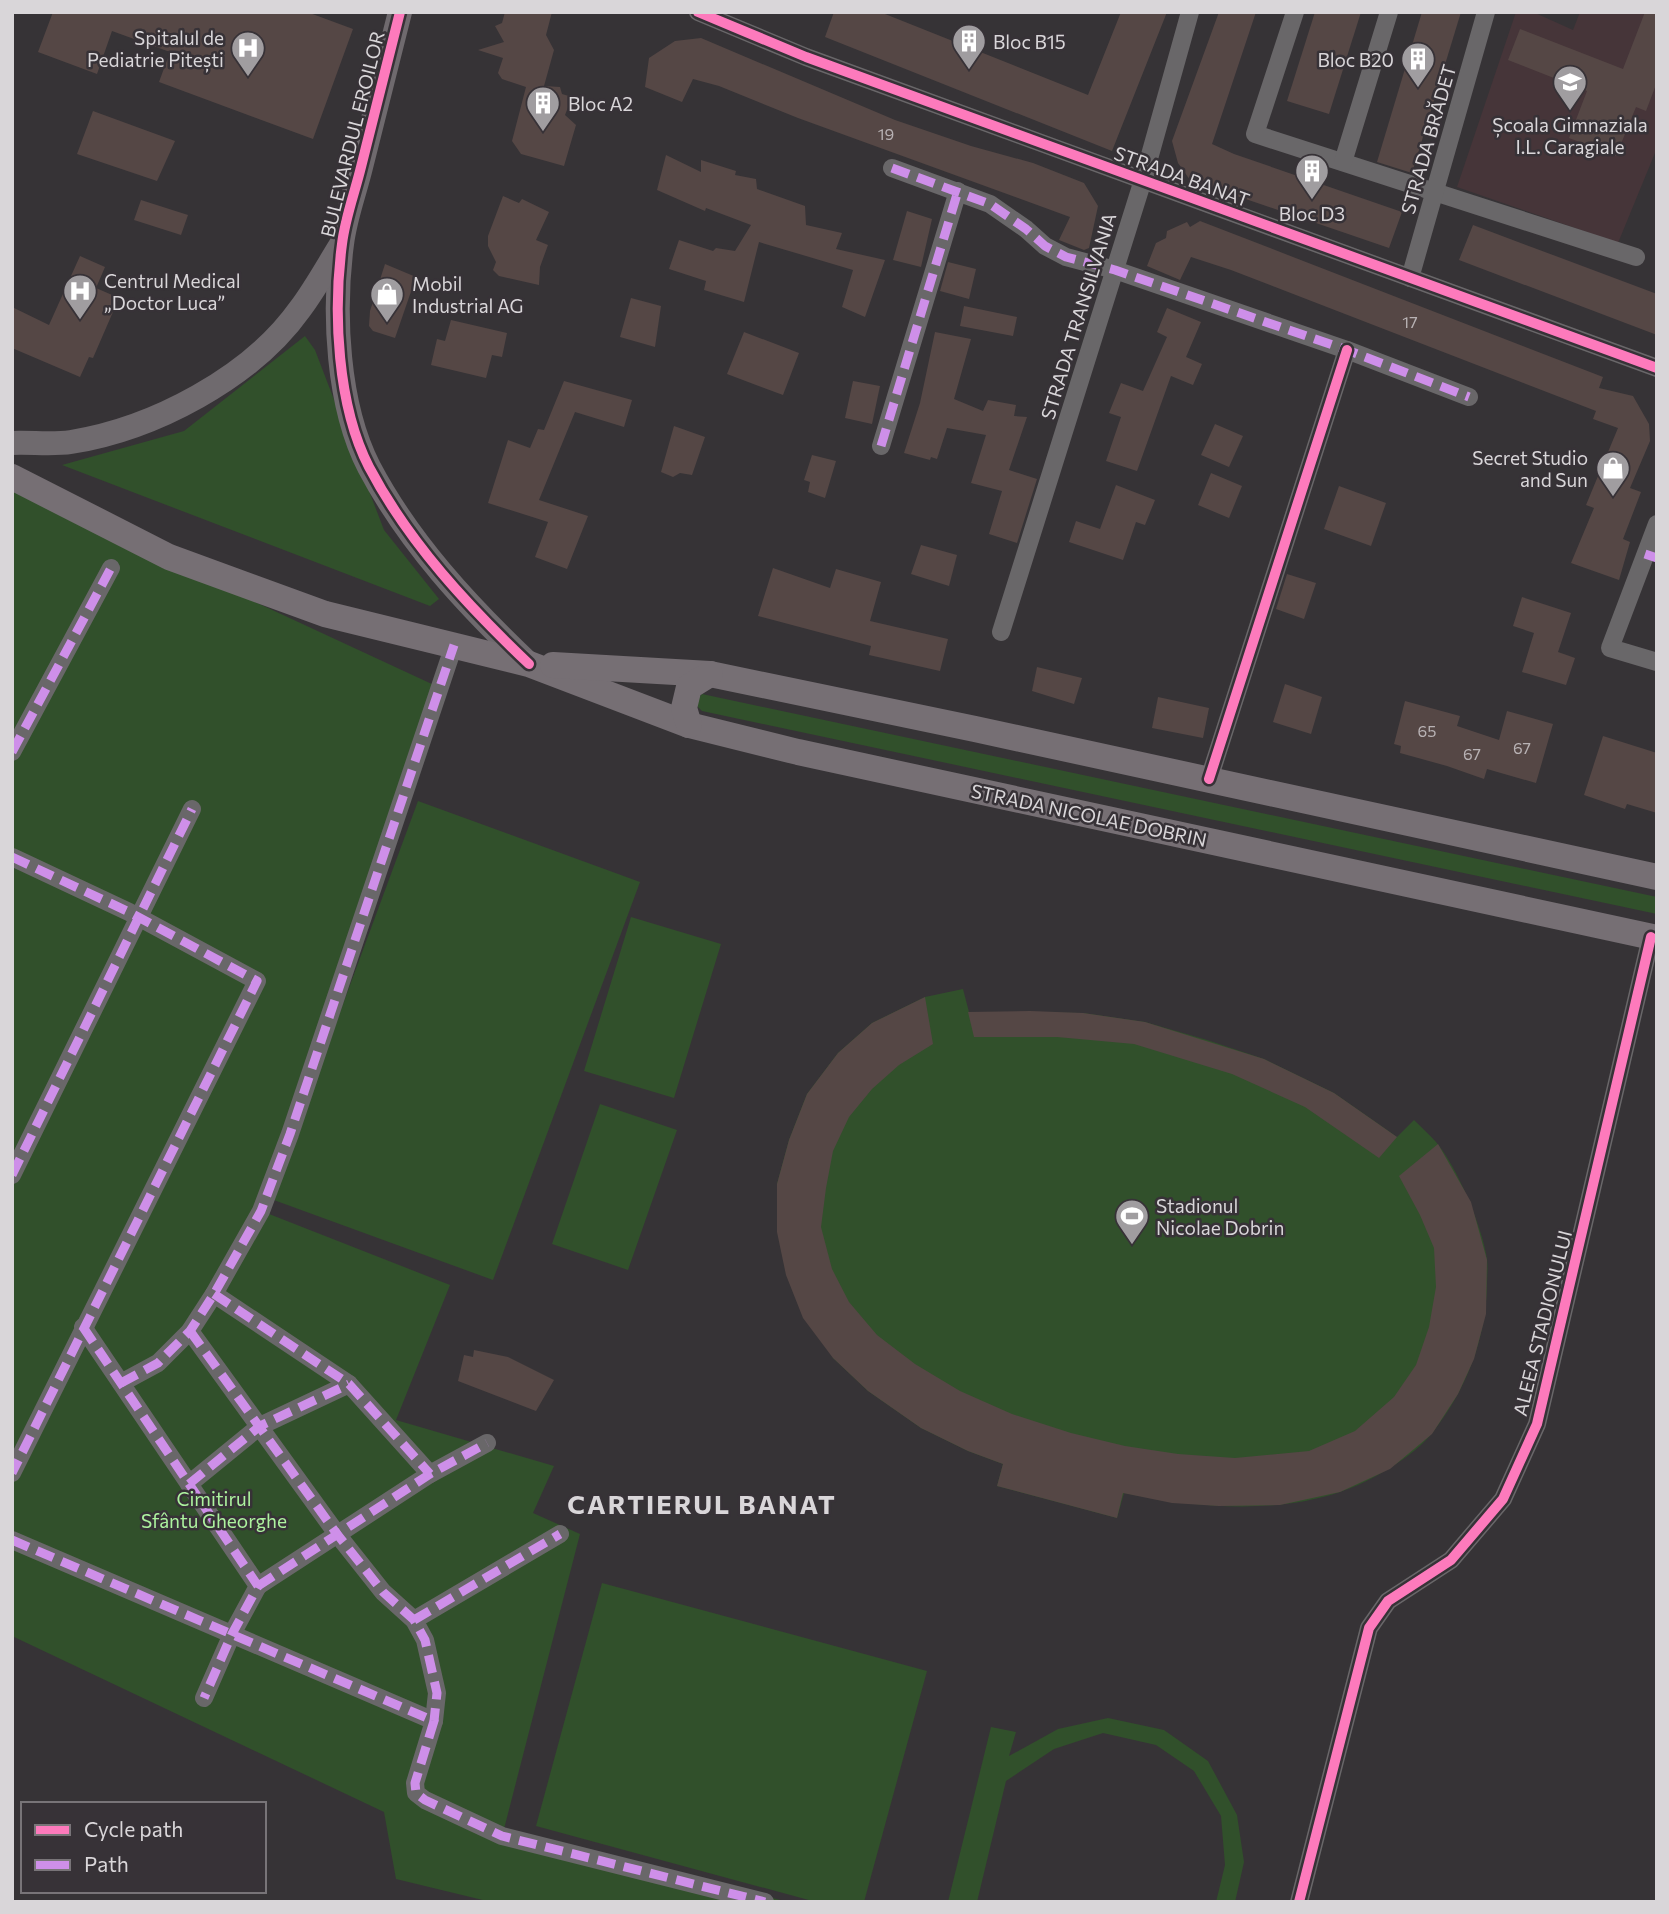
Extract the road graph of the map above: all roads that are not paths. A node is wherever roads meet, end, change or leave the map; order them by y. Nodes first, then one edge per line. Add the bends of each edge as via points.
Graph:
1 (400, 12) edge
2 (698, 12) edge
3 (1191, 12) edge
4 (1295, 12) edge
5 (1389, 12) edge
6 (1486, 12) edge
7 (1343, 162) junction
8 (892, 168) dead end
9 (1143, 180) junction
10 (958, 191) junction
11 (1434, 192) junction
12 (342, 243) junction
13 (1636, 257) dead end
14 (1115, 270) junction
15 (1410, 278) junction
16 (1347, 350) junction
17 (1657, 368) edge
18 (1469, 397) dead end
19 (12, 443) edge
20 (881, 446) dead end
21 (12, 477) edge
22 (1657, 524) edge
23 (1651, 556) edge
24 (111, 568) dead end
25 (1001, 632) dead end
26 (454, 645) junction
27 (1657, 662) edge
28 (529, 664) junction
29 (710, 674) junction
30 (689, 725) junction
31 (12, 752) edge
32 (1209, 779) junction
33 (192, 809) dead end
34 (12, 857) edge
35 (1657, 877) edge
36 (139, 918) junction
37 (1654, 938) edge
38 (12, 1175) edge
39 (214, 1294) junction
40 (83, 1327) junction
41 (190, 1331) junction
42 (121, 1383) junction
43 (349, 1384) junction
44 (260, 1426) junction
45 (487, 1443) dead end
46 (12, 1473) edge
47 (430, 1474) junction
48 (189, 1484) junction
49 (337, 1534) junction
50 (560, 1534) dead end
51 (12, 1539) edge
52 (258, 1586) junction
53 (414, 1619) junction
54 (232, 1634) junction
55 (204, 1698) dead end
56 (434, 1721) junction
57 (765, 1902) edge
58 (1298, 1902) edge

1 - 12 street, BULEVARDUL EROILOR
2 - 9 street, STRADA BANAT via 806,57
3 - 9 street, STRADA TRANSILVANIA
4 - 7 street via 1255,134
5 - 7 street
6 - 11 street, STRADA BRĂDET
7 - 11 street
8 - 10 street
9 - 14 street, STRADA TRANSILVANIA
9 - 15 street, STRADA BANAT
10 - 14 street via 990,204 1066,257
10 - 20 street
11 - 13 street
11 - 15 street, STRADA BRĂDET
12 - 19 street, BULEVARDUL EROILOR via 290,321 241,368 195,400 135,426 69,442
12 - 28 street, BULEVARDUL EROILOR via 341,366 349,410 368,466 400,519 445,578
14 - 16 street
14 - 25 street, STRADA TRANSILVANIA
15 - 17 street, STRADA BANAT
16 - 18 street
16 - 32 street
21 - 26 main road, STRADA NICOLAE DOBRIN via 169,556 325,614
22 - 23 street
23 - 27 street via 1610,648
24 - 31 street
26 - 28 main road, STRADA NICOLAE DOBRIN
26 - 39 street via 261,1211
28 - 29 main road, STRADA NICOLAE DOBRIN
28 - 30 main road, STRADA NICOLAE DOBRIN
29 - 30 main road via 689,687 684,708
29 - 32 main road, STRADA NICOLAE DOBRIN
30 - 37 main road, STRADA NICOLAE DOBRIN
32 - 35 main road, STRADA NICOLAE DOBRIN
33 - 36 street
34 - 36 street
36 - 38 street
36 - 40 street via 257,981
37 - 58 street, ALEEA STADIONULUI via 1536,1424 1503,1499 1451,1560 1388,1601 1369,1628
39 - 41 street
39 - 43 street
40 - 42 street
40 - 46 street
41 - 42 street via 158,1363
41 - 44 street
42 - 48 street
43 - 44 street
43 - 47 street
44 - 48 street
44 - 49 street
45 - 47 street
47 - 49 street
48 - 52 street
49 - 52 street
49 - 53 street via 383,1592
50 - 53 street
51 - 54 street
52 - 54 street
53 - 56 street via 425,1640 437,1693
54 - 55 street
54 - 56 street
56 - 57 street via 415,1783 416,1793 425,1800 502,1836

